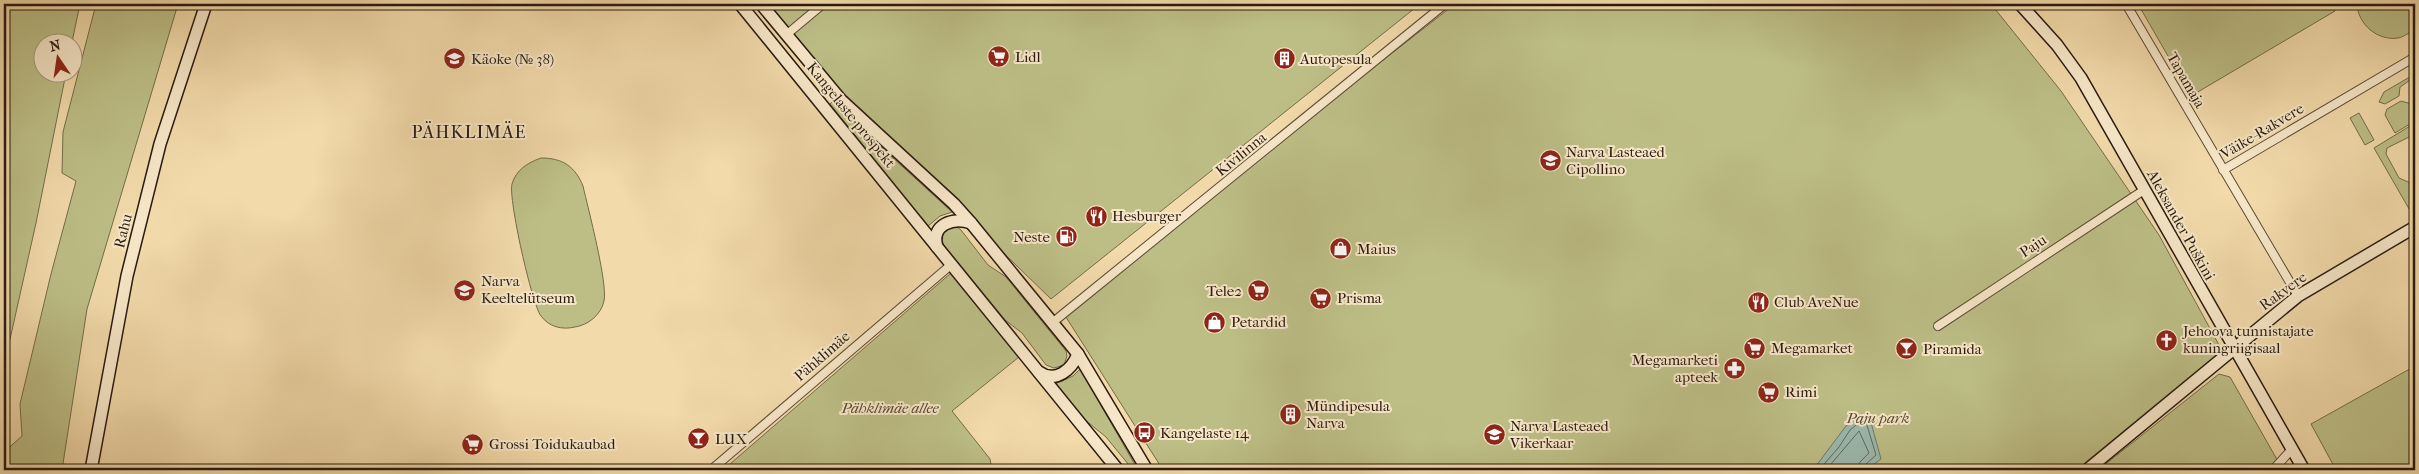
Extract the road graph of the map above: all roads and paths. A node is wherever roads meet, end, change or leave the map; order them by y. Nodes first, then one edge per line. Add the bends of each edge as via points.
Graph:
1 (206, 4) edge
2 (740, 4) edge
3 (761, 4) edge
4 (823, 4) edge
5 (1446, 4) edge
6 (2020, 4) edge
7 (2126, 4) edge
8 (786, 35) junction
9 (2415, 57) edge
10 (2223, 170) junction
11 (2144, 190) junction
12 (971, 223) junction
13 (2415, 227) edge
14 (937, 247) junction
15 (952, 264) junction
16 (2298, 296) junction
17 (1052, 323) junction
18 (1938, 326) dead end
19 (2233, 347) junction
20 (1078, 354) junction
21 (1038, 371) junction
22 (2292, 450) junction
23 (91, 470) edge
24 (710, 470) edge
25 (1118, 470) edge
26 (1147, 470) edge
27 (2086, 470) edge
28 (2273, 470) edge
29 (2304, 470) edge

1 - 23 main road, Rahu via 160,144 127,276
2 - 14 main road, Kangelaste prospekt
3 - 8 main road, Kangelaste prospekt
4 - 8 street
5 - 17 street, Kivilinna
6 - 11 main road, Aleksander Puškini via 2081,78
7 - 10 street, Tapamaja
8 - 12 main road, Kangelaste prospekt via 841,100
9 - 10 street, Väike-Rakvere
10 - 16 street, Väike-Rakvere
11 - 18 street, Paju
11 - 19 main road, Aleksander Puškini
12 - 14 main road via 956,220 944,225 936,235
12 - 17 main road, Kangelaste prospekt
13 - 16 main road, Rakvere
14 - 15 main road, Kangelaste prospekt
15 - 21 main road, Kangelaste prospekt
15 - 24 street, Pähklimäe
16 - 19 main road, Rakvere
17 - 20 main road, Kangelaste prospekt
19 - 22 main road, Aleksander Puškini
19 - 27 main road, Rakvere
20 - 21 main road via 1072,366 1060,374 1050,376
20 - 26 main road, Kangelaste prospekt
21 - 25 main road, Kangelaste prospekt
22 - 28 street
22 - 29 main road, Aleksander Puškini

